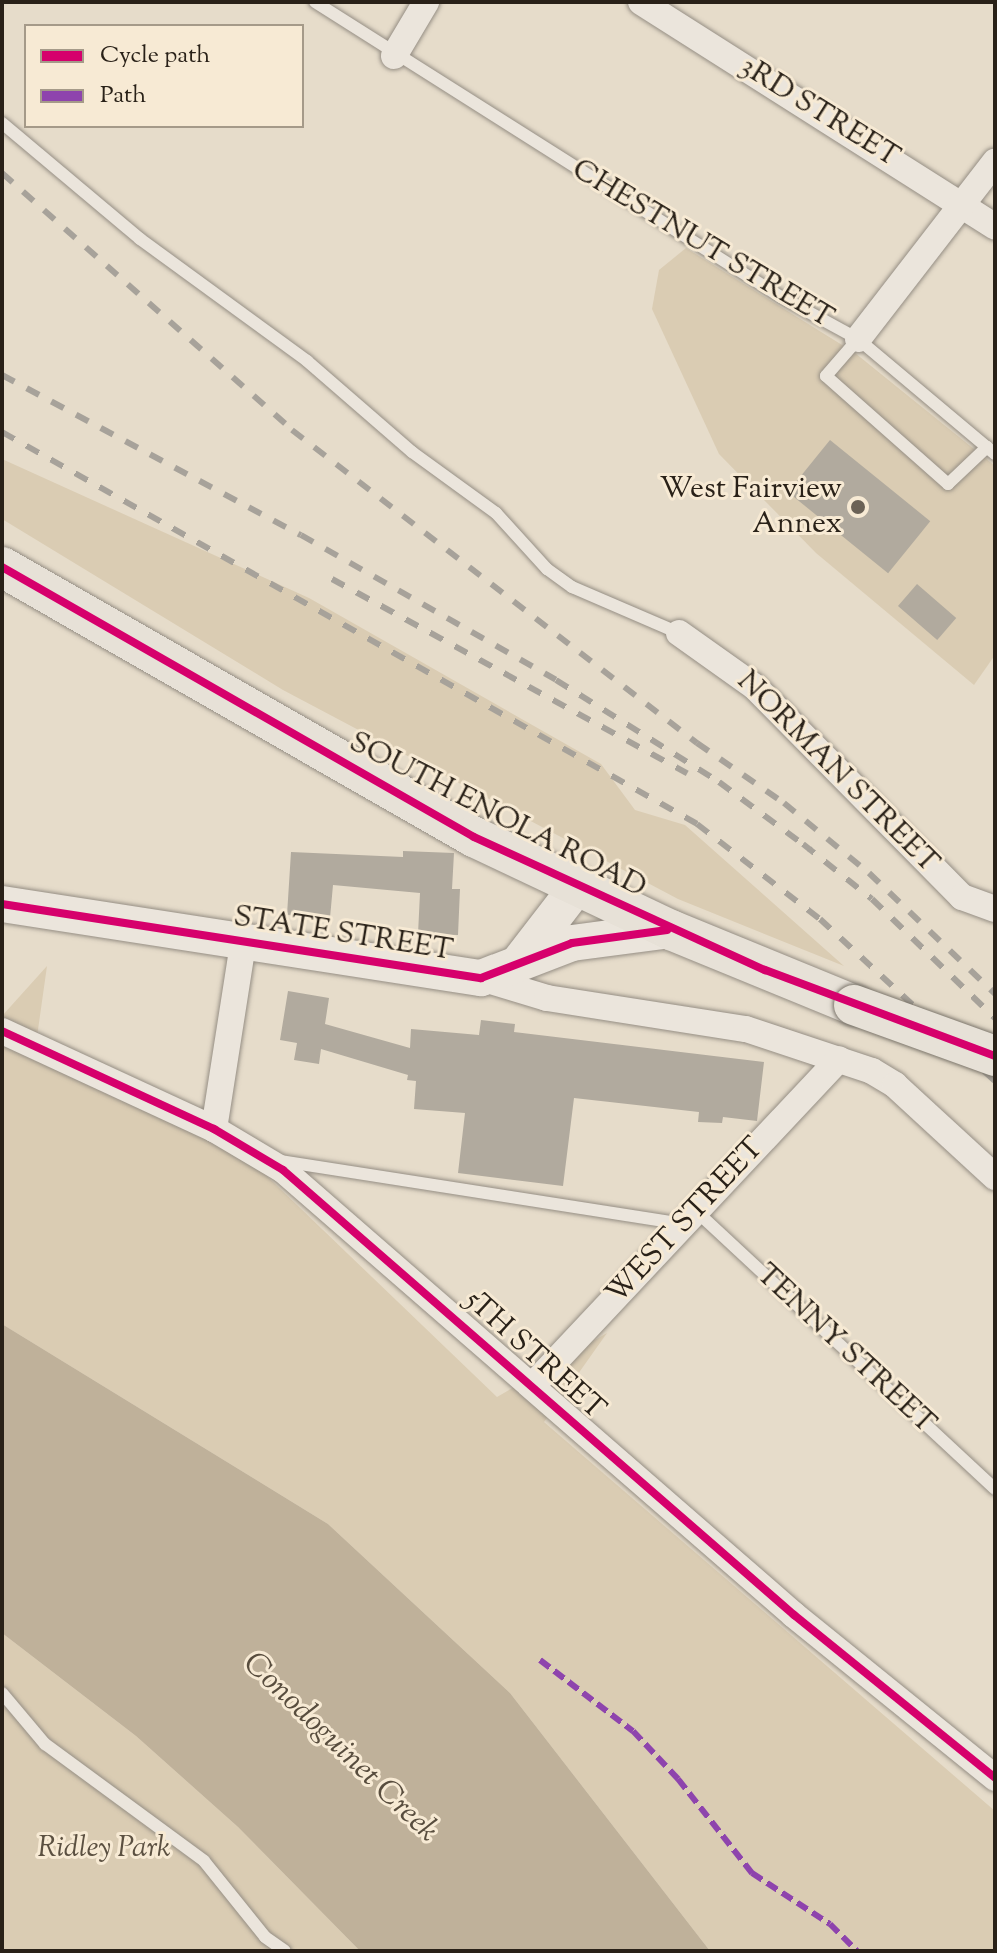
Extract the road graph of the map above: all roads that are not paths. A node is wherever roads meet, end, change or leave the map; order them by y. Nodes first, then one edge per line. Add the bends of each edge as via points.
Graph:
1 (315, 2) edge
2 (426, 2) edge
3 (641, 2) edge
4 (394, 56) junction
5 (2, 123) edge
6 (995, 162) edge
7 (965, 203) junction
8 (995, 227) edge
9 (858, 339) junction
10 (991, 450) edge
11 (2, 567) edge
12 (679, 633) joint
13 (577, 887) junction
14 (2, 904) edge
15 (995, 909) edge
16 (671, 930) junction
17 (243, 944) junction
18 (515, 966) junction
19 (481, 978) junction
20 (2, 1031) edge
21 (995, 1056) edge
22 (839, 1059) junction
23 (214, 1129) junction
24 (266, 1159) junction
25 (995, 1177) edge
26 (689, 1218) junction
27 (533, 1385) junction
28 (995, 1489) edge
29 (2, 1693) edge
30 (995, 1778) edge
31 (285, 1951) edge

1 - 4 lane, CHESTNUT STREET
2 - 4 street
3 - 7 street, 3RD STREET
4 - 9 lane, CHESTNUT STREET
5 - 12 lane via 140,239 307,361 412,452 496,513 547,569 572,587
6 - 7 street
7 - 8 street, 3RD STREET
7 - 9 street
9 - 10 lane, CHESTNUT STREET
9 - 10 lane via 826,376 948,484
11 - 13 main road, SOUTH ENOLA ROAD via 369,781
12 - 15 street, NORMAN STREET via 755,687 962,897
13 - 16 main road, SOUTH ENOLA ROAD
13 - 18 main road
14 - 17 main road, STATE STREET
16 - 18 main road, STATE STREET via 602,936
16 - 21 main road, SOUTH ENOLA ROAD, bridge
17 - 19 main road, STATE STREET
17 - 23 street
18 - 19 main road, STATE STREET
19 - 22 street, STATE STREET via 547,998 746,1029
20 - 23 street, 5TH STREET
22 - 25 street, STATE STREET via 884,1076
22 - 26 street, WEST STREET
23 - 24 street, 5TH STREET
24 - 26 lane
24 - 27 street, 5TH STREET via 347,1220
26 - 27 street, WEST STREET
26 - 28 lane, TENNY STREET
27 - 30 street, 5TH STREET via 794,1615
29 - 31 lane via 45,1744 204,1861 265,1937

